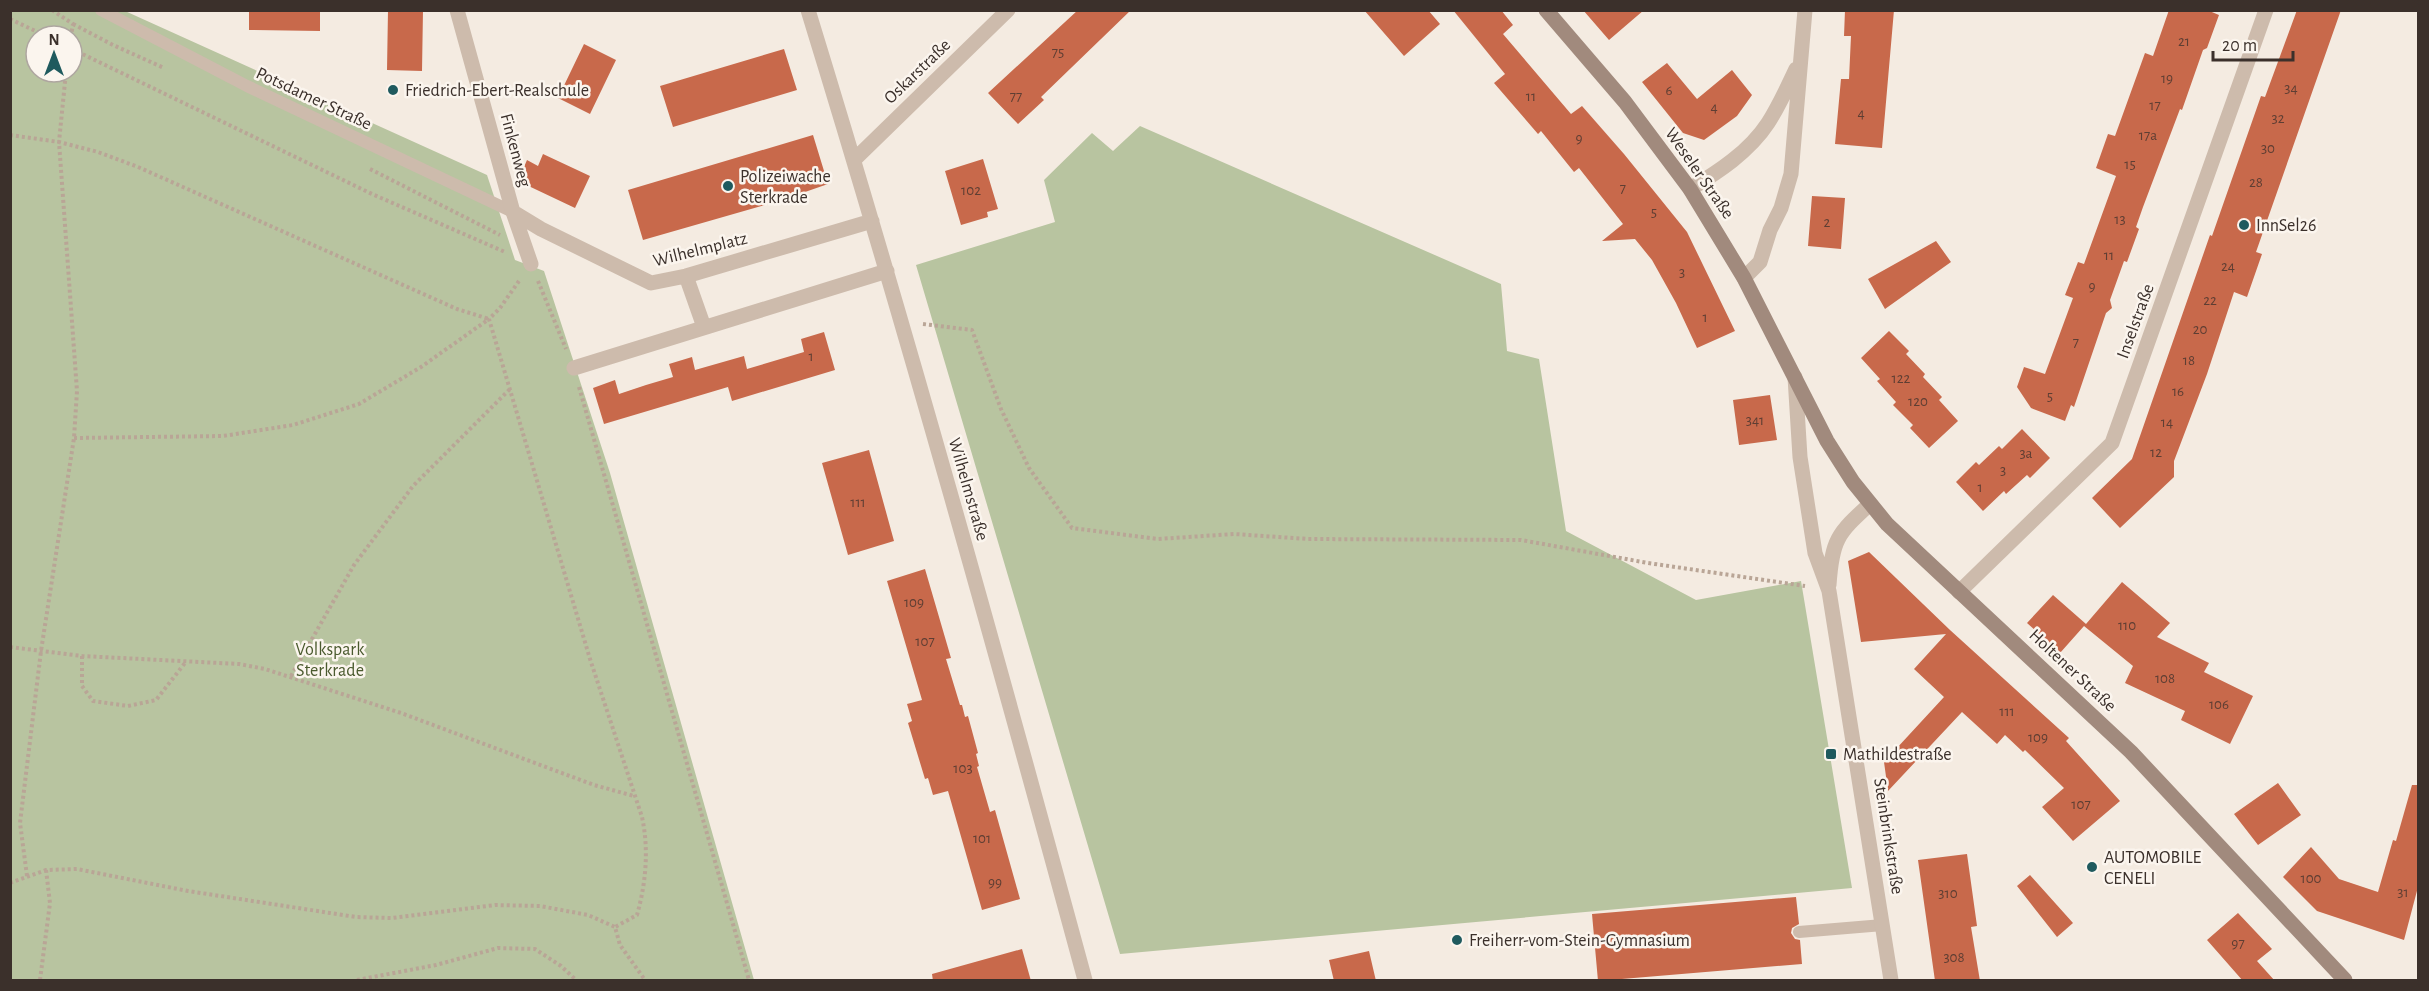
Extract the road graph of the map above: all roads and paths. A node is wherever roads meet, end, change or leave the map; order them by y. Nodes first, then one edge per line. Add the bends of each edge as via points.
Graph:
1 (52, 10) edge
2 (101, 10) edge
3 (457, 10) edge
4 (808, 10) edge
5 (1008, 10) edge
6 (1546, 10) edge
7 (1805, 10) edge
8 (2266, 10) edge
9 (10, 19) edge
10 (73, 24) edge
11 (24, 26) edge
12 (84, 55) edge
13 (1798, 64) junction
14 (65, 84) edge
15 (10, 135) edge
16 (59, 142) junction
17 (854, 160) junction
18 (1690, 189) junction
19 (513, 212) junction
20 (872, 220) junction
21 (531, 264) junction
22 (887, 271) junction
23 (686, 276) junction
24 (1744, 278) junction
25 (489, 319) junction
26 (902, 321) junction
27 (704, 327) junction
28 (574, 368) junction
29 (1795, 376) junction
30 (510, 388) junction
31 (74, 438) junction
32 (1870, 504) junction
33 (1829, 591) junction
34 (1959, 592) junction
35 (10, 647) edge
36 (41, 651) junction
37 (82, 656) junction
38 (185, 663) junction
39 (291, 676) junction
40 (635, 796) junction
41 (46, 870) junction
42 (27, 876) junction
43 (10, 883) edge
44 (1883, 925) junction
45 (615, 927) junction
46 (1799, 932) dead end
47 (40, 981) edge
48 (357, 981) edge
49 (576, 981) edge
50 (645, 981) edge
51 (749, 981) edge
52 (1085, 981) edge
53 (1891, 981) edge
54 (2345, 981) edge

1 - 10 path
2 - 19 lane, Potsdamer Straße via 247,86
3 - 19 street, Finkenweg
4 - 17 street, Wilhelmstraße
5 - 17 street, Oskarstraße
6 - 18 main road, Weseler Straße via 1625,102
7 - 13 street
8 - 34 street, Inselstraße via 2112,443
9 - 11 path
12 - 21 path via 372,194
13 - 18 street via 1767,125 1743,151
13 - 24 street via 1791,174 1760,261
14 - 16 path
15 - 16 path
16 - 25 path via 138,168 457,309
16 - 31 path via 77,391
17 - 20 street, Wilhelmstraße
18 - 24 main road, Weseler Straße
19 - 21 street, Finkenweg
19 - 23 street, Wilhelmplatz via 651,283
20 - 22 street, Wilhelmstraße
20 - 23 street, Wilhelmplatz
21 - 25 path
21 - 28 path
22 - 26 street, Wilhelmstraße
22 - 27 street
23 - 27 street
24 - 29 main road, Weseler Straße
25 - 30 path
25 - 31 path via 359,404 293,425 223,436
26 - 33 path via 972,330 1001,409 1029,468 1072,528 1158,539 1234,534 1308,539 1521,540
26 - 52 street, Wilhelmstraße
27 - 28 street
28 - 51 path
29 - 32 main road, Holtener Straße via 1827,441
29 - 33 street, Steinbrinkstraße via 1800,457 1815,552
30 - 39 path via 413,486 354,565
30 - 40 path
31 - 36 path
32 - 33 street, Steinbrinkstraße via 1840,532 1833,547
32 - 34 main road, Holtener Straße
33 - 44 street, Steinbrinkstraße
34 - 54 main road, Holtener Straße via 2131,752
35 - 36 path
36 - 37 path
36 - 42 path via 20,823
37 - 38 path
37 - 38 path via 82,686 93,701 128,706 156,700
38 - 39 path via 239,664
39 - 40 path via 594,785
40 - 45 path via 648,842 641,899 637,915
41 - 42 path
41 - 45 path via 78,869 199,893 356,917 402,918 495,904 540,906 588,915
41 - 47 path via 50,903
42 - 43 path
44 - 46 lane
44 - 53 street, Steinbrinkstraße
45 - 50 path via 620,945
48 - 49 path via 498,948 535,949

